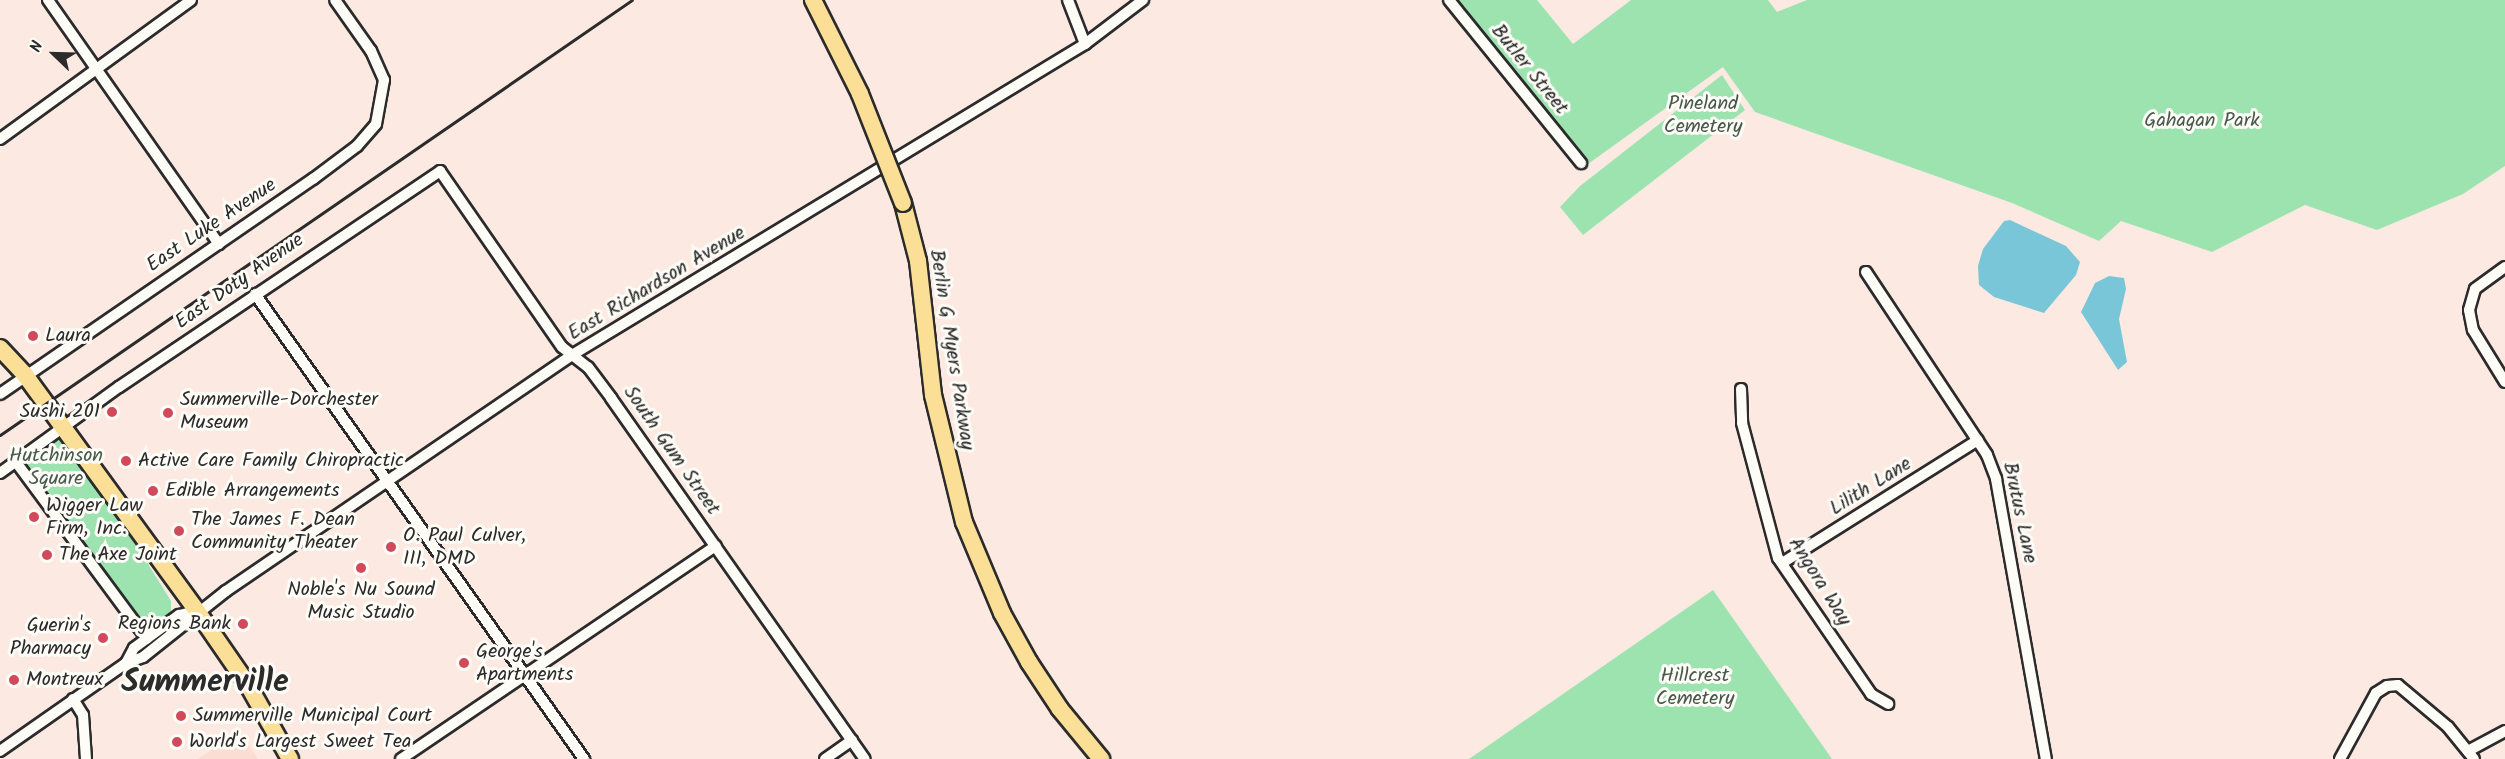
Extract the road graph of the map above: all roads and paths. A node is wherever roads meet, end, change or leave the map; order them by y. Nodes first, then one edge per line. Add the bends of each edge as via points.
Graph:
1 (48, 0) edge
2 (192, 0) edge
3 (335, 0) edge
4 (813, 0) edge
5 (1068, 0) edge
6 (1143, 0) edge
7 (1449, 0) edge
8 (1085, 44) junction
9 (97, 71) junction
10 (0, 139) edge
11 (1581, 163) dead end
12 (440, 171) joint
13 (219, 244) junction
14 (2505, 267) edge
15 (1866, 272) dead end
16 (255, 294) junction
17 (0, 348) edge
18 (572, 355) junction
19 (25, 375) junction
20 (2505, 382) edge
21 (1741, 389) dead end
22 (0, 394) edge
23 (63, 427) junction
24 (1978, 440) junction
25 (16, 462) junction
26 (0, 473) edge
27 (387, 481) junction
28 (716, 546) junction
29 (1782, 562) junction
30 (197, 612) junction
31 (147, 639) junction
32 (126, 663) junction
33 (524, 675) junction
34 (73, 699) junction
35 (1888, 704) dead end
36 (2505, 731) edge
37 (852, 740) junction
38 (0, 751) edge
39 (2471, 755) edge
40 (86, 759) edge
41 (290, 759) edge
42 (401, 759) edge
43 (584, 759) edge
44 (825, 759) edge
45 (865, 759) edge
46 (1101, 759) edge
47 (2046, 759) edge
48 (2340, 759) edge

1 - 9 street
2 - 9 street
3 - 13 street, East Luke Avenue via 371,51 384,80 376,124 357,146
4 - 46 main road, Berlin G Myers Parkway, bridge via 860,94 903,203 918,261 933,395 964,522 1002,613 1029,662 1060,709
5 - 8 street
6 - 8 street, East Richardson Avenue
7 - 11 street, Butler Street
8 - 18 street, East Richardson Avenue
9 - 10 street
9 - 13 street
12 - 16 street, East Doty Avenue
12 - 18 street, South Gum Street via 562,347
13 - 19 street, East Luke Avenue
14 - 20 street via 2475,289 2469,310 2473,330
15 - 24 street, Brutus Lane
16 - 23 street, East Doty Avenue
16 - 27 street
17 - 19 main road
18 - 27 street, East Richardson Avenue
18 - 28 street, South Gum Street via 588,367
19 - 22 street, East Luke Avenue
19 - 23 main road
21 - 29 street, Angora Way via 1742,423 1766,520
23 - 25 street, East Doty Avenue
23 - 30 main road
24 - 29 street, Lilith Lane
24 - 47 street, Brutus Lane via 1996,479
25 - 26 street, East Doty Avenue
25 - 31 street
27 - 30 street, East Richardson Avenue
27 - 33 street
28 - 33 street
28 - 37 street, South Gum Street
29 - 35 street, Angora Way via 1871,694
30 - 31 street via 179,615
30 - 32 street via 187,626
30 - 41 main road via 248,686
31 - 32 street via 134,648
32 - 34 street
33 - 42 street
33 - 43 street
34 - 38 street
34 - 40 street via 83,715
36 - 39 street
37 - 44 street
37 - 45 street, South Gum Street
39 - 48 street via 2448,727 2398,685 2376,693

